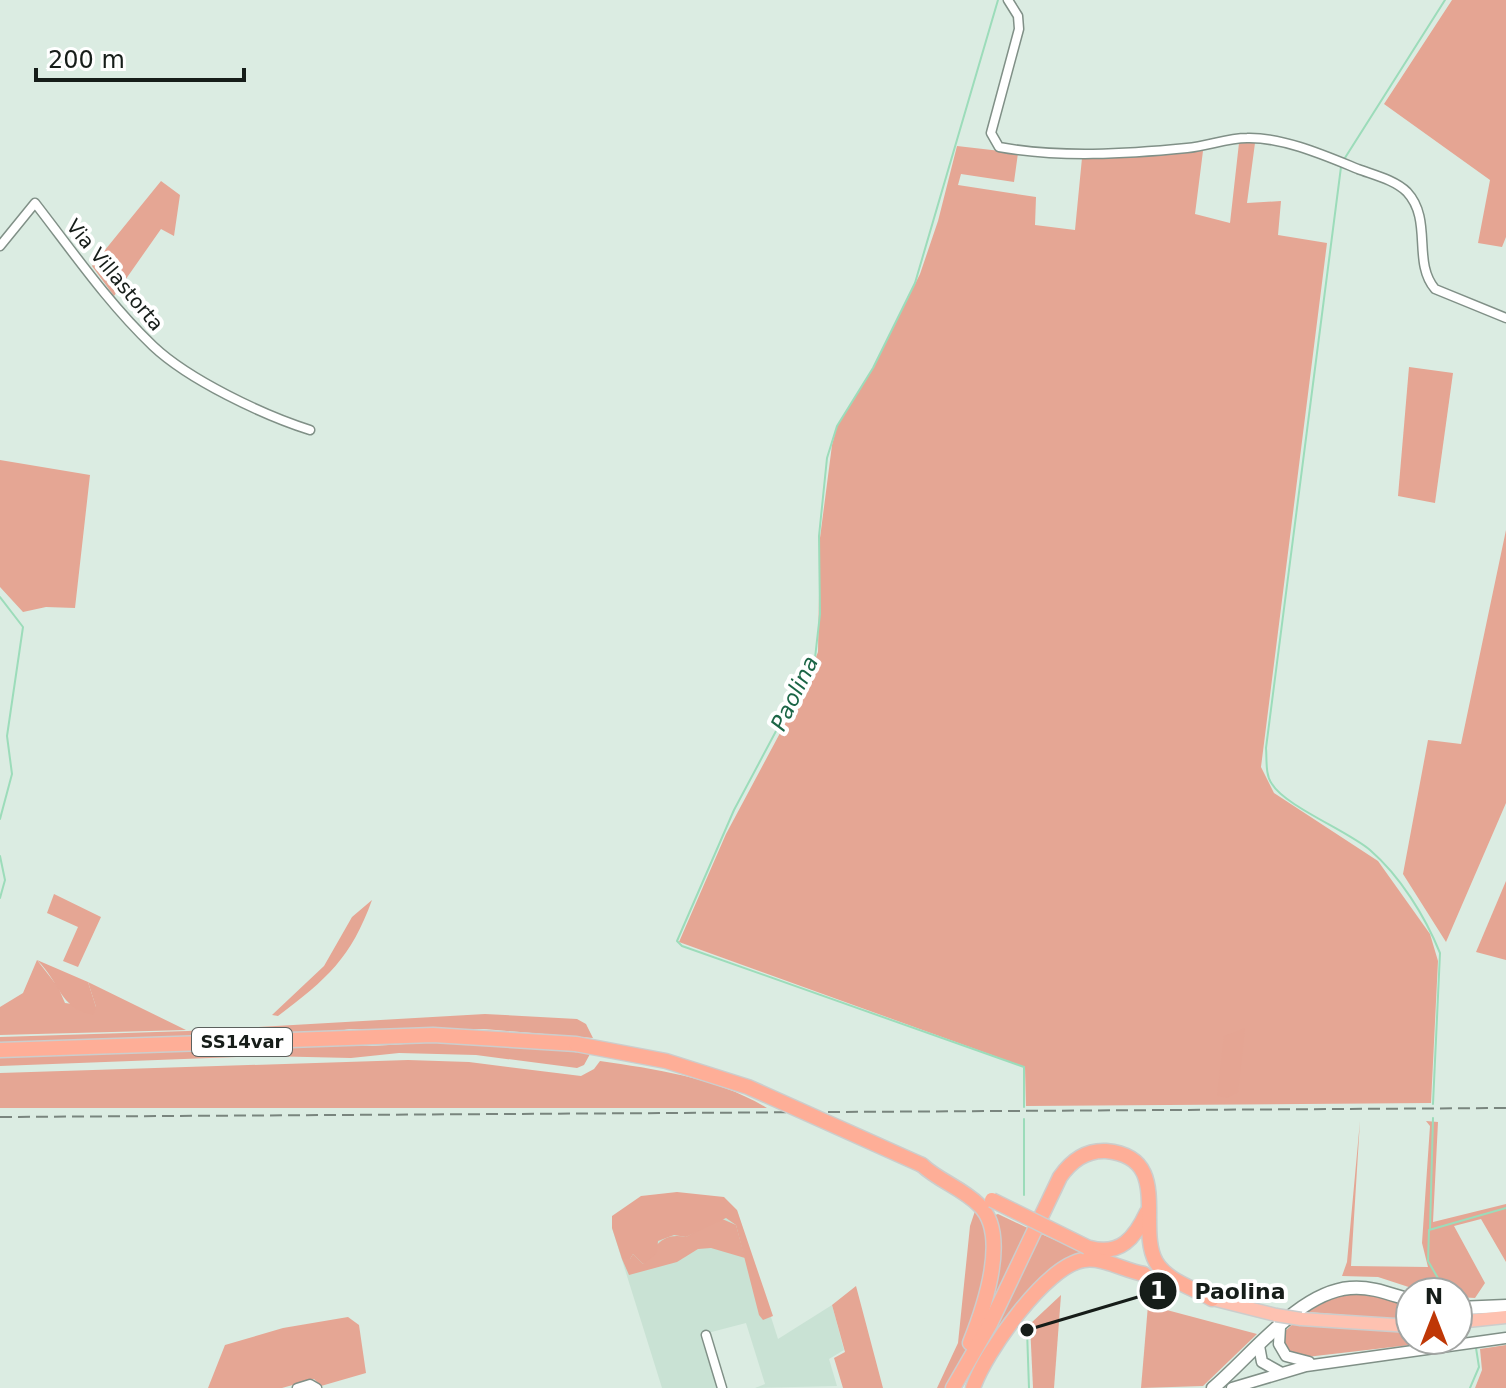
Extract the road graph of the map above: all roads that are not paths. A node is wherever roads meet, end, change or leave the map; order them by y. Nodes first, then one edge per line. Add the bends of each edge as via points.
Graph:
1 (1008, 0) edge
2 (0, 246) edge
3 (1506, 318) edge
4 (310, 430) dead end
5 (0, 1050) edge
6 (922, 1165) junction
7 (1150, 1205) junction
8 (1088, 1247) junction
9 (1144, 1274) junction
10 (1394, 1296) edge
11 (1212, 1299) junction
12 (1506, 1306) edge
13 (1474, 1307) edge
14 (1506, 1317) edge
15 (1474, 1320) edge
16 (1278, 1321) junction
17 (990, 1324) junction
18 (1394, 1325) edge
19 (706, 1335) dead end
20 (1506, 1338) edge
21 (1259, 1346) junction
22 (1319, 1364) junction
23 (1280, 1372) junction
24 (1228, 1383) edge
25 (316, 1386) edge
26 (953, 1387) edge
27 (297, 1388) edge
28 (722, 1388) edge
29 (972, 1388) edge
30 (1213, 1388) edge

1 - 3 street via 1019,29 991,133 999,147 1125,152 1246,138 1342,162 1406,191 1422,221 1427,279 1435,289
2 - 4 street, Via Villastorta via 35,203 156,349 263,415
5 - 6 highway, SS14var, bridge via 433,1035 576,1044 666,1061 748,1087
6 - 8 highway, SS14var, bridge
6 - 26 highway via 976,1202 993,1229 991,1272
7 - 8 highway via 1125,1244 1109,1251
7 - 11 highway via 1149,1240 1156,1261 1169,1276
7 - 17 highway via 1147,1180 1123,1156 1100,1151 1074,1161 1060,1177
8 - 9 highway, SS14var
9 - 11 highway, SS14var
9 - 29 highway via 1091,1259 1062,1268 997,1340
10 - 16 main road via 1365,1288 1334,1290
11 - 16 main road
12 - 13 main road
14 - 15 main road
16 - 18 main road, bridge
16 - 21 main road
16 - 22 street via 1279,1344 1286,1356
17 - 26 highway
17 - 29 highway
19 - 28 street
20 - 22 street
21 - 23 street via 1262,1362
21 - 24 main road
22 - 23 street
23 - 24 street
24 - 30 main road
25 - 27 street

